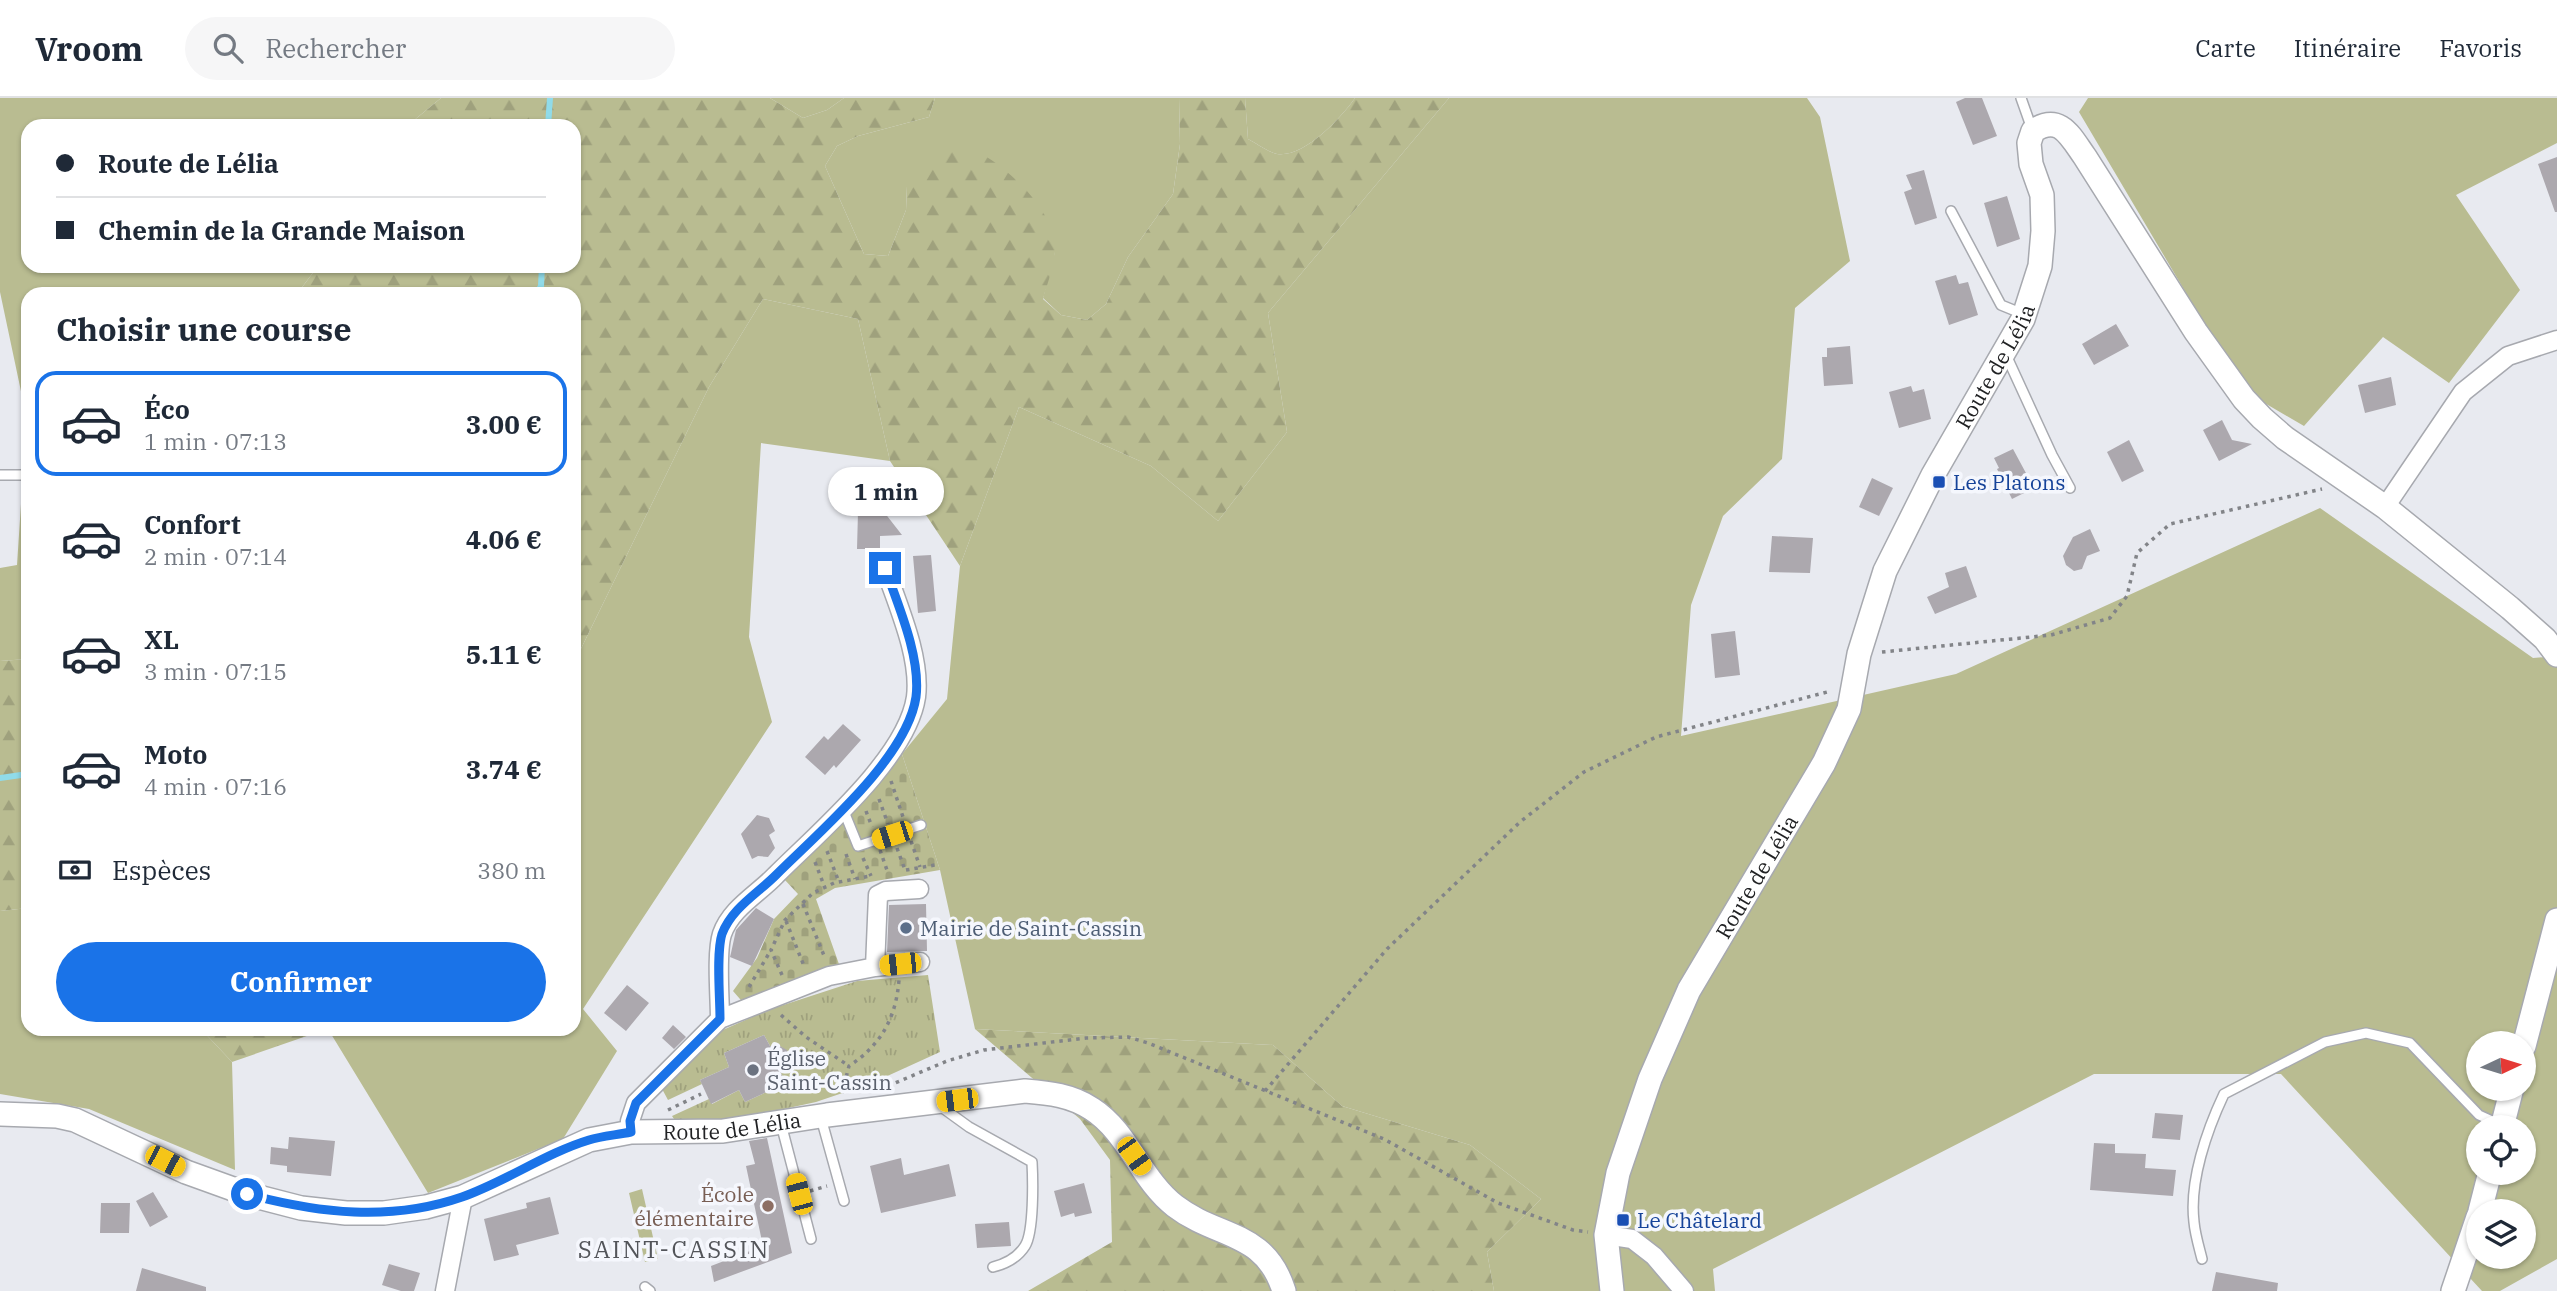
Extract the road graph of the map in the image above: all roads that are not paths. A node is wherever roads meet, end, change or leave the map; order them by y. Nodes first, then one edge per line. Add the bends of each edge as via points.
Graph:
1 (2021, 98) edge
2 (2033, 131) junction
3 (1951, 211) dead end
4 (2025, 315) junction
5 (2557, 340) edge
6 (2005, 354) junction
7 (0, 475) edge
8 (21, 475) edge
9 (2070, 488) dead end
10 (2385, 507) junction
11 (885, 568) dead end
12 (2557, 655) edge
13 (843, 808) junction
14 (921, 825) dead end
15 (919, 889) dead end
16 (2557, 920) edge
17 (920, 962) dead end
18 (875, 967) junction
19 (720, 1019) junction
20 (2528, 1031) edge
21 (936, 1102) junction
22 (828, 1113) junction
23 (0, 1114) edge
24 (2479, 1115) edge
25 (780, 1122) junction
26 (631, 1132) junction
27 (463, 1197) junction
28 (844, 1201) dead end
29 (1606, 1235) junction
30 (811, 1238) dead end
31 (2466, 1253) edge
32 (2202, 1259) dead end
33 (993, 1268) dead end
34 (445, 1291) edge
35 (1284, 1291) edge
36 (1612, 1291) edge
37 (1684, 1291) edge
38 (2453, 1291) edge

1 - 2 lane
2 - 4 street, Route de Lélia via 2031,164 2042,195 2043,231 2040,265
2 - 10 street via 2044,123 2066,131 2244,399 2285,438
3 - 4 lane via 2001,304
4 - 6 street, Route de Lélia
5 - 10 street via 2508,356 2463,392
6 - 9 lane
6 - 29 street, Route de Lélia via 1933,475 1885,571 1858,654 1849,709 1824,763 1689,990 1628,1139
7 - 8 lane
10 - 12 street via 2510,608
11 - 13 street via 910,642 916,696 899,743
13 - 14 lane via 858,846
13 - 19 street via 728,923 720,945
15 - 18 street via 878,895
16 - 20 street
17 - 18 street
18 - 19 street via 829,976
19 - 26 street via 636,1103
21 - 22 street, Route de Lélia
21 - 33 lane via 969,1127 1032,1162 1026,1245
21 - 35 street, Route de Lélia via 1025,1091 1077,1100 1111,1125 1174,1205 1250,1243 1269,1258
22 - 25 street, Route de Lélia
22 - 28 lane
23 - 27 street, Route de Lélia via 75,1120 186,1172 301,1208 384,1213
24 - 32 lane via 2410,1043 2366,1033 2325,1042 2224,1094 2201,1152 2196,1186 2193,1220
25 - 26 street, Route de Lélia via 723,1130
25 - 30 lane
26 - 27 street, Route de Lélia via 589,1140
27 - 34 street
29 - 36 street, Route de Lélia
29 - 37 street via 1632,1240 1654,1256
31 - 38 street

